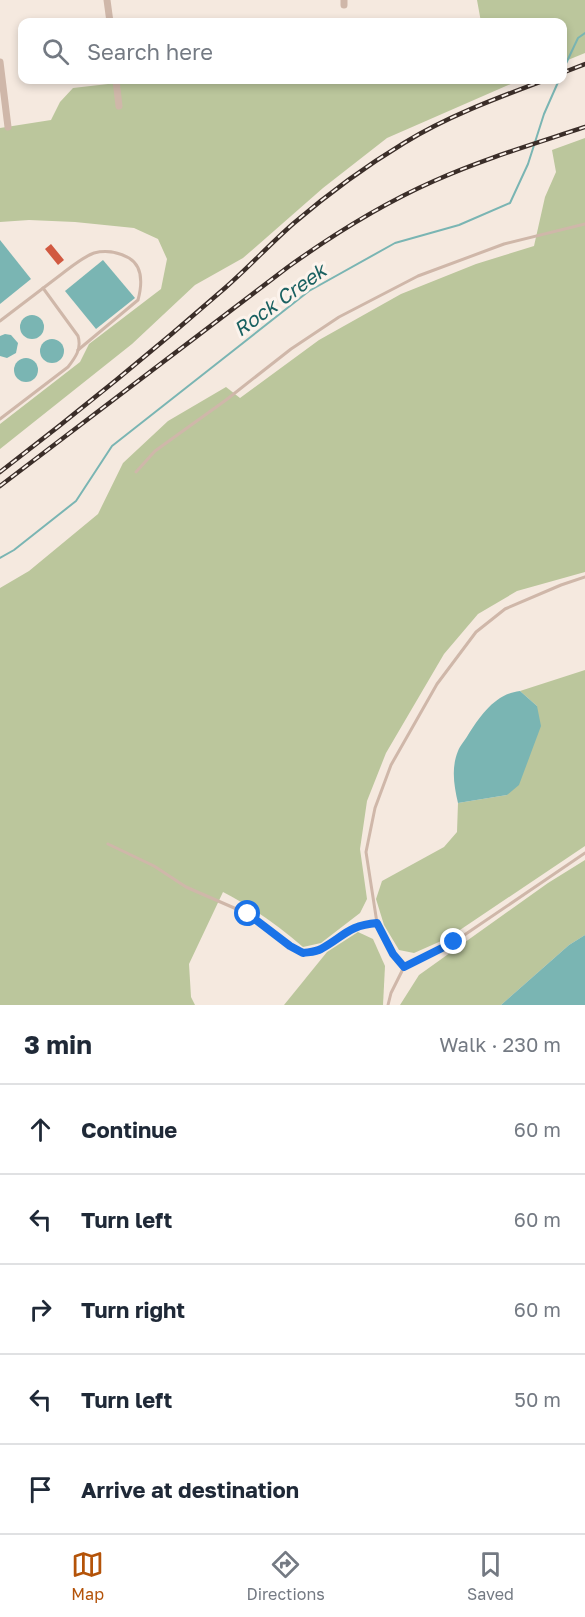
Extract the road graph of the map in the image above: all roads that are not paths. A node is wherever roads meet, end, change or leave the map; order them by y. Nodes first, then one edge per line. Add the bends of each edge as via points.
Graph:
1 (107, 0) edge
2 (109, 18) edge
3 (0, 62) edge
4 (116, 84) edge
5 (119, 106) dead end
6 (8, 127) dead end
7 (585, 224) edge
8 (43, 288) junction
9 (0, 321) edge
10 (78, 350) junction
11 (0, 419) edge
12 (136, 472) dead end
13 (585, 577) edge
14 (108, 844) dead end
15 (585, 853) edge
16 (377, 923) junction
17 (404, 967) junction
18 (388, 1005) edge

1 - 2 street
3 - 6 street
4 - 5 street
7 - 12 lane via 504,244 418,276 339,317 190,424 155,451
8 - 9 lane
8 - 10 lane via 78,336
8 - 10 lane via 91,254 104,251 133,260 141,274 138,300
10 - 11 lane via 68,368
13 - 16 lane via 505,609 476,632 437,684 391,765 375,808 366,852
14 - 16 lane via 186,887 248,914 303,953 319,950 363,924
15 - 17 lane via 454,942
16 - 17 lane
17 - 18 lane

